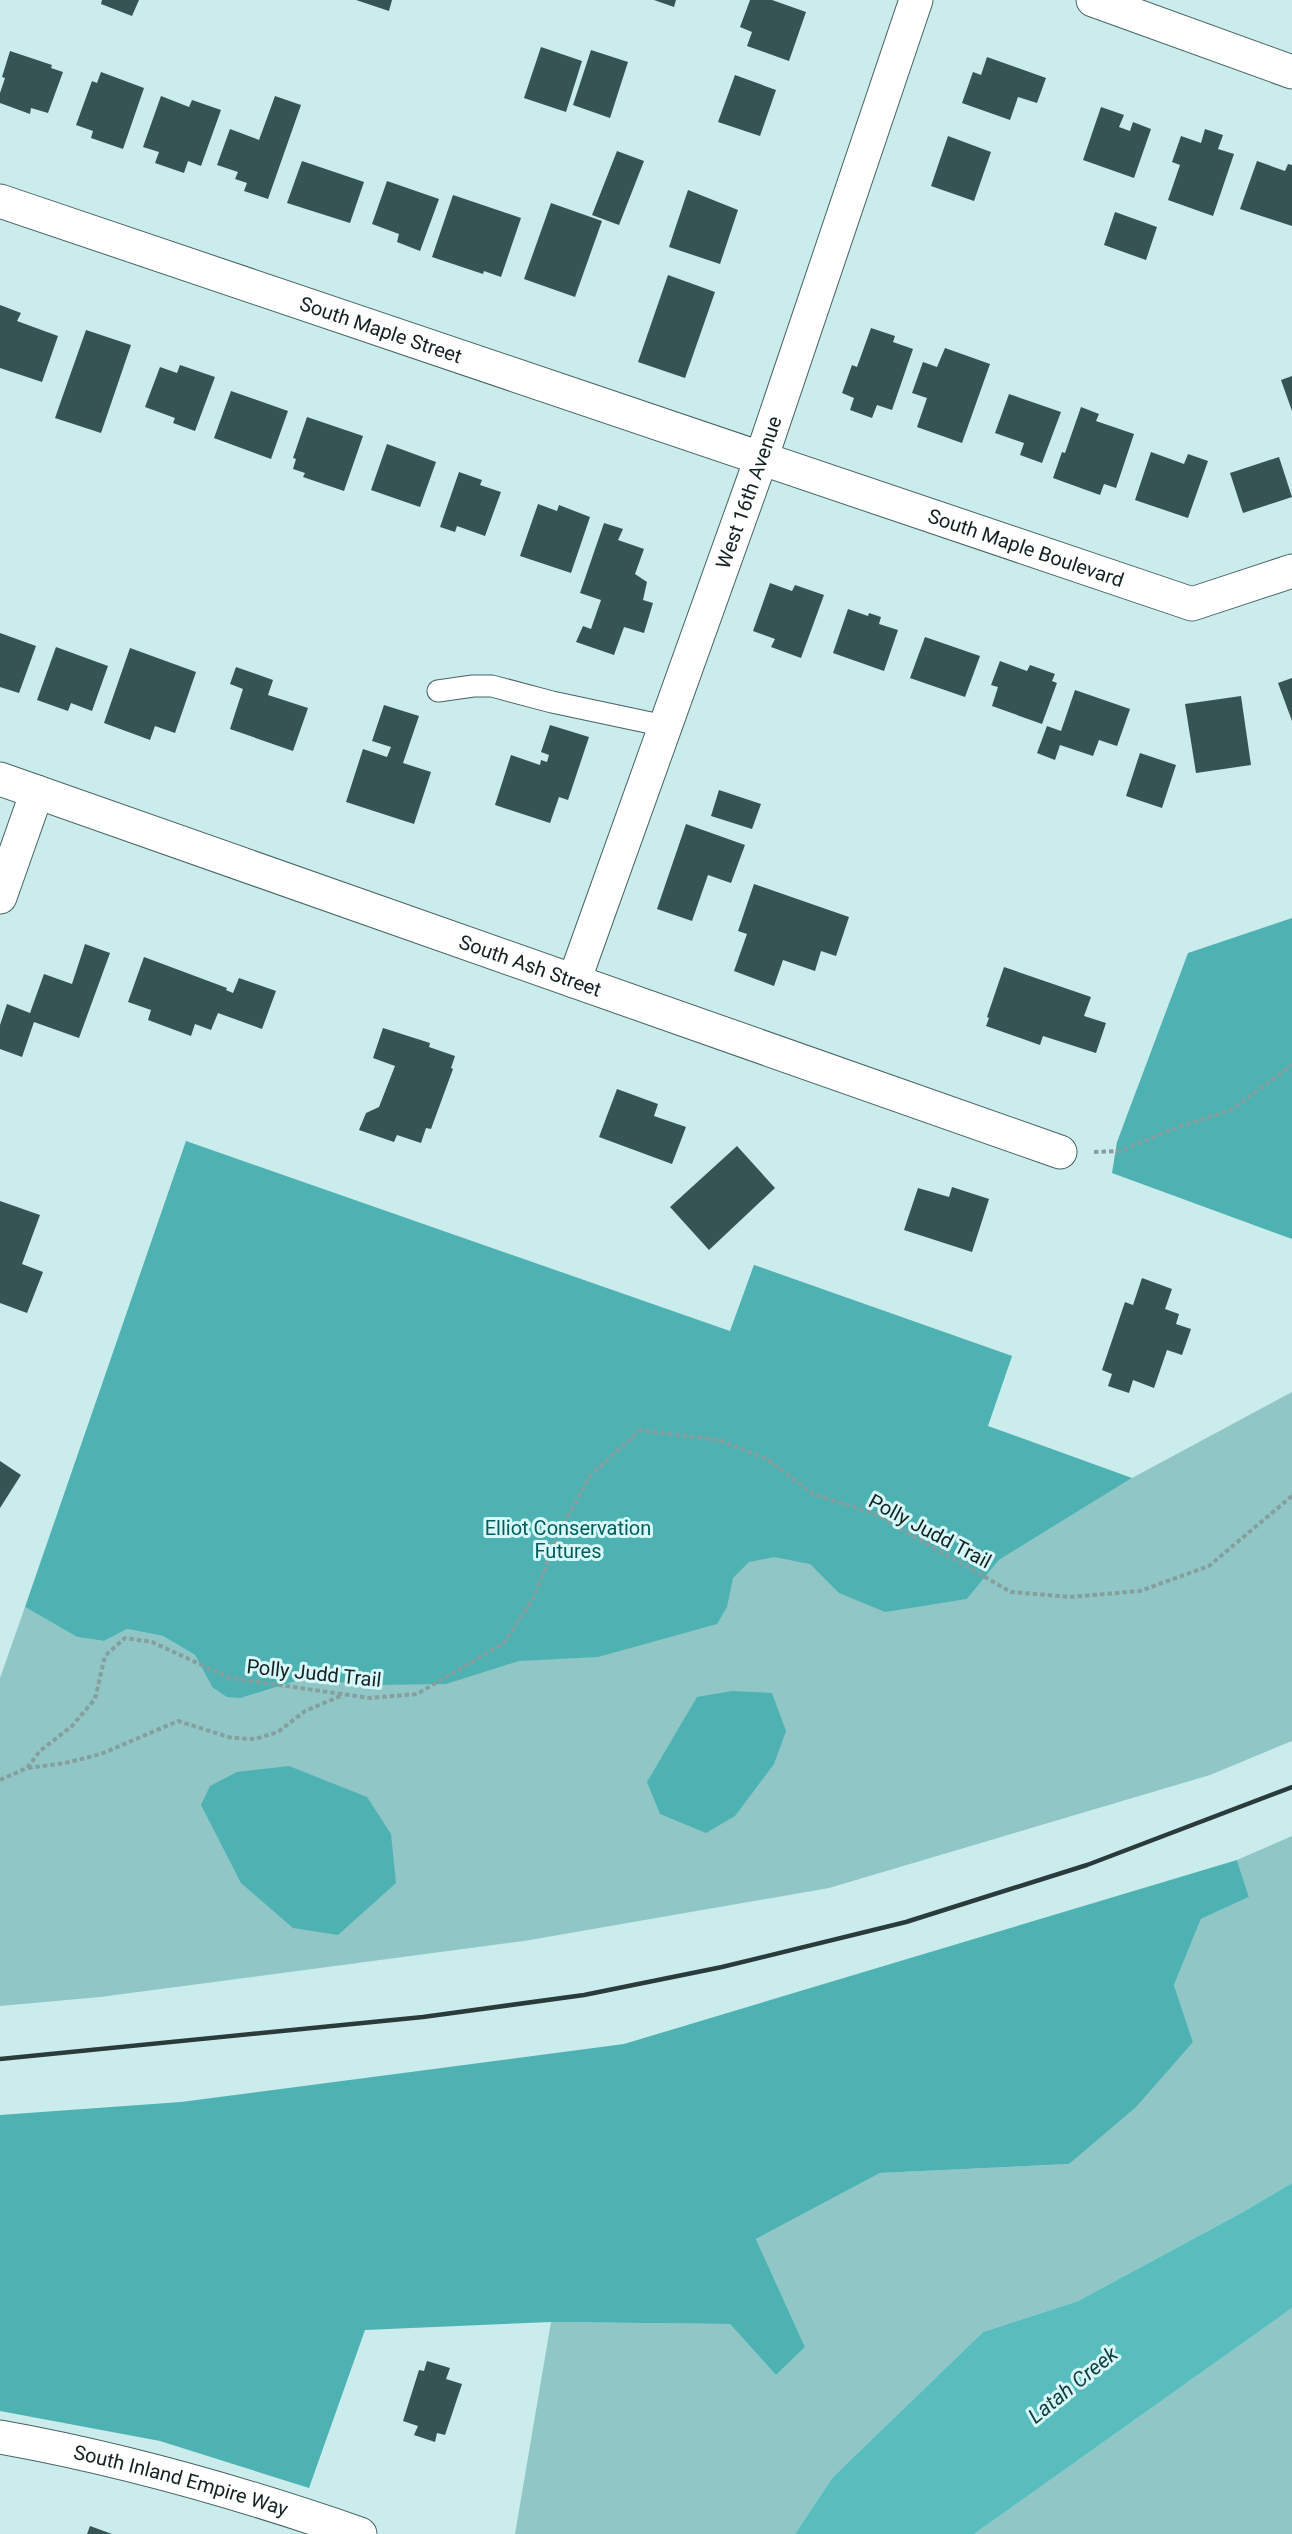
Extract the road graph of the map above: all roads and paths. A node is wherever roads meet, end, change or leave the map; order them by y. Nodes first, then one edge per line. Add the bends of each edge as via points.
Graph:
1 (916, 0) edge
2 (1093, 0) edge
3 (1292, 72) edge
4 (0, 201) edge
5 (761, 459) junction
6 (1292, 572) edge
7 (438, 691) dead end
8 (665, 726) junction
9 (0, 779) edge
10 (37, 792) junction
11 (0, 897) edge
12 (574, 981) junction
13 (1292, 1065) edge
14 (1060, 1152) joint
15 (1292, 1496) edge
16 (345, 1695) junction
17 (27, 1768) junction
18 (0, 1779) edge
19 (0, 2437) edge
20 (360, 2534) edge

1 - 5 street, West 16th Avenue
2 - 3 street
4 - 5 street, South Maple Street
5 - 6 street, South Maple Boulevard via 1192,604
5 - 8 street, West 16th Avenue
7 - 8 lane via 492,686
8 - 12 street, West 16th Avenue
9 - 10 street, South Ash Street
10 - 11 street
10 - 12 street, South Ash Street
12 - 14 street, South Ash Street
13 - 14 path via 1231,1110 1120,1151
15 - 16 path, Polly Judd Trail via 1209,1566 1140,1591 1070,1597 1011,1592 873,1513 813,1494 767,1459 719,1440 640,1430 590,1476 559,1533 534,1597 504,1643 417,1695
16 - 17 path via 305,1711 278,1732 255,1739 232,1738 178,1721 101,1754
16 - 17 path, Polly Judd Trail via 230,1678 152,1642 125,1638 105,1656 95,1699
17 - 18 path, Polly Judd Trail
19 - 20 street, South Inland Empire Way via 180,2477

